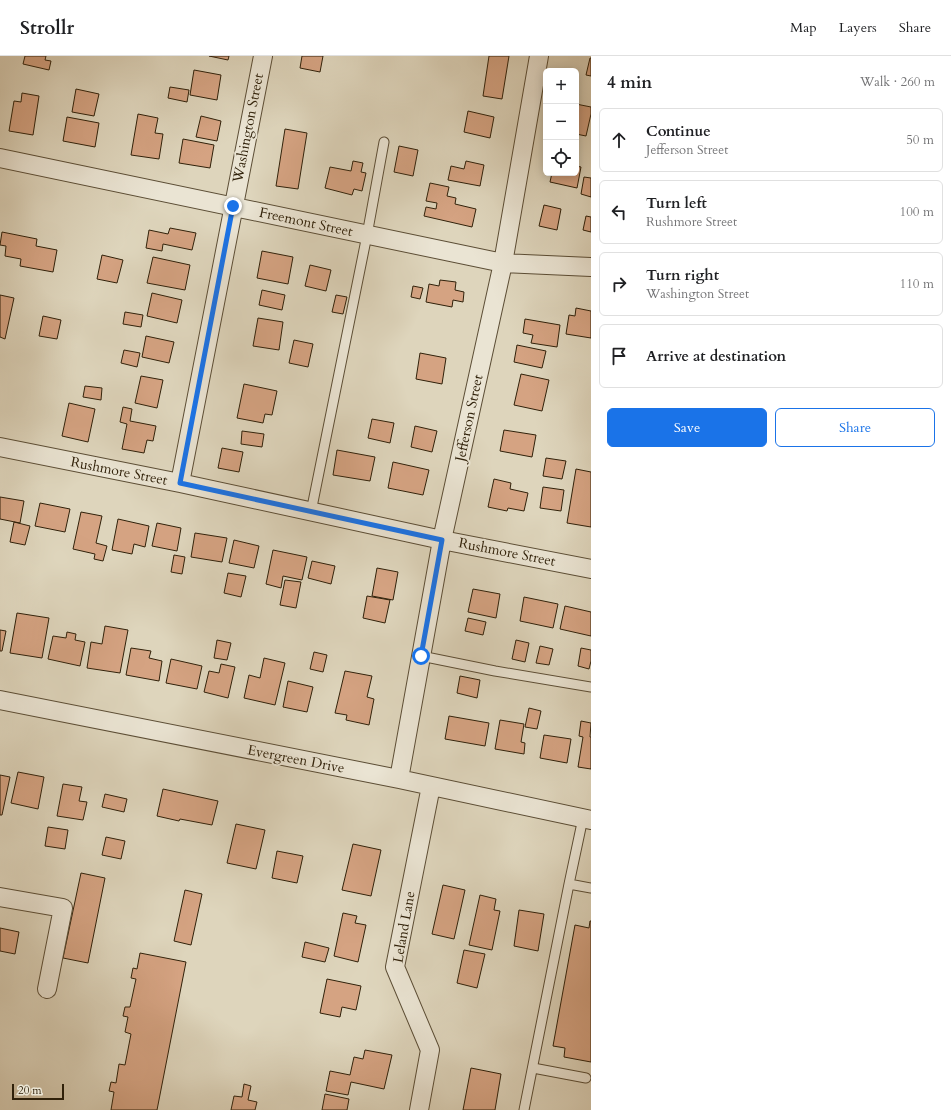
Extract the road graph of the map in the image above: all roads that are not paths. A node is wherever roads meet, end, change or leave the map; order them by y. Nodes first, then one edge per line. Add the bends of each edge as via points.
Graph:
1 (263, 56) edge
2 (539, 56) edge
3 (384, 142) dead end
4 (0, 158) edge
5 (233, 206) junction
6 (367, 234) junction
7 (503, 263) junction
8 (591, 267) edge
9 (0, 447) edge
10 (180, 483) junction
11 (311, 512) junction
12 (442, 540) junction
13 (591, 569) edge
14 (421, 656) junction
15 (591, 687) edge
16 (0, 700) edge
17 (398, 779) junction
18 (431, 786) junction
19 (587, 819) edge
20 (569, 884) junction
21 (591, 888) edge
22 (0, 897) edge
23 (47, 989) dead end
24 (533, 1068) junction
25 (586, 1078) dead end
26 (419, 1110) edge
27 (524, 1110) edge

1 - 5 street, Washington Street
2 - 7 street, Jefferson Street
3 - 6 lane
4 - 5 street, Freemont Street
5 - 6 street, Freemont Street
5 - 10 street, Washington Street
6 - 7 street, Freemont Street
6 - 11 lane
7 - 8 street, Freemont Street
7 - 12 street, Jefferson Street
9 - 10 street, Rushmore Street
10 - 11 street, Rushmore Street
11 - 12 street, Rushmore Street
12 - 13 street, Rushmore Street
12 - 14 street, Jefferson Street
14 - 15 lane
14 - 17 street, Jefferson Street
16 - 17 street, Evergreen Drive
17 - 18 street, Evergreen Drive
18 - 19 street, Evergreen Drive
18 - 26 street, Leland Lane via 395,967 430,1050
19 - 20 lane
20 - 21 lane
20 - 24 lane
22 - 23 street via 63,908
24 - 25 lane
24 - 27 lane

